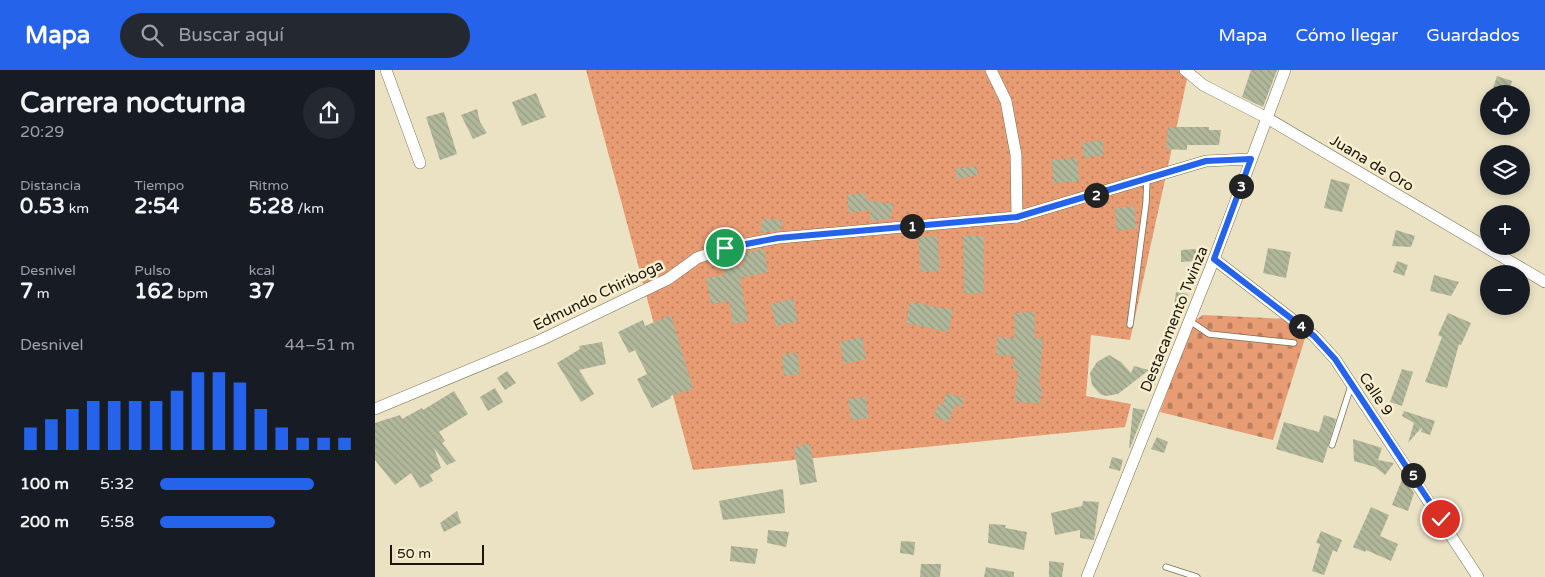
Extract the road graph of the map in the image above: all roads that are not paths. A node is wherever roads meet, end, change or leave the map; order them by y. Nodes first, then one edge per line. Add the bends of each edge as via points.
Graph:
1 (386, 70) edge
2 (991, 70) edge
3 (1185, 70) edge
4 (1285, 70) edge
5 (1267, 118) junction
6 (1251, 159) junction
7 (420, 163) dead end
8 (1147, 180) junction
9 (1017, 217) junction
10 (1214, 259) junction
11 (1545, 282) edge
12 (1190, 321) junction
13 (1130, 325) dead end
14 (1294, 343) dead end
15 (1351, 386) junction
16 (375, 409) edge
17 (1332, 445) dead end
18 (1166, 567) dead end
19 (1087, 577) edge
20 (1197, 577) edge
21 (1478, 577) edge

1 - 7 street
2 - 9 street via 1006,101 1016,155
3 - 5 street, Juana de Oro via 1203,84
4 - 5 street, Destacamento Twinza
5 - 6 street, Destacamento Twinza
5 - 11 street, Juana de Oro
6 - 8 street, Edmundo Chiriboga via 1206,161
6 - 10 street, Destacamento Twinza
8 - 9 street, Edmundo Chiriboga
8 - 13 lane
9 - 16 street, Edmundo Chiriboga via 778,238 725,248 697,258 668,279 541,340
10 - 12 street, Destacamento Twinza
10 - 15 street, Calle 9 via 1314,336 1335,359
12 - 14 lane via 1209,334
12 - 19 street, Destacamento Twinza
15 - 17 lane
15 - 21 street, Calle 9
18 - 20 lane

